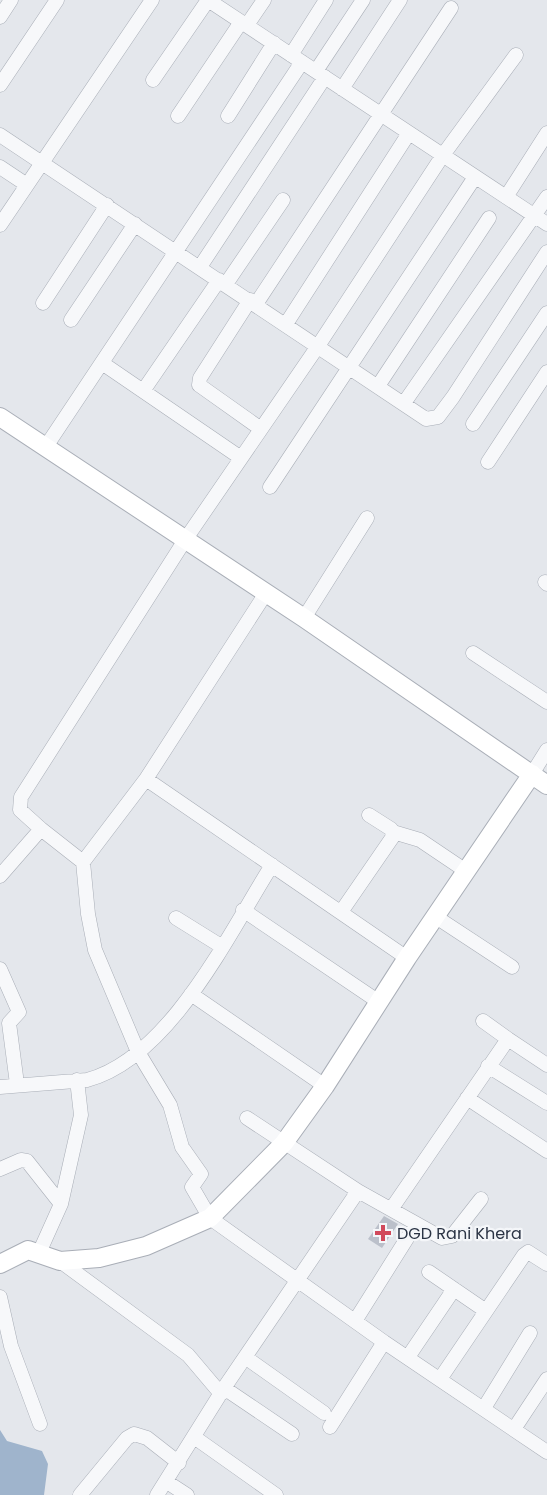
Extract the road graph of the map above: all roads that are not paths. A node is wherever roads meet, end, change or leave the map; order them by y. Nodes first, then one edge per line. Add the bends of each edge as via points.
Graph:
1 (11, 0) edge
2 (57, 0) edge
3 (152, 0) edge
4 (264, 0) edge
5 (326, 0) edge
6 (363, 0) edge
7 (400, 0) edge
8 (451, 8) dead end
9 (0, 17) edge
10 (244, 24) junction
11 (274, 44) junction
12 (516, 55) dead end
13 (296, 58) junction
14 (320, 74) junction
15 (153, 80) dead end
16 (0, 85) edge
17 (342, 89) junction
18 (379, 114) junction
19 (178, 116) dead end
20 (228, 116) dead end
21 (409, 133) junction
22 (547, 134) edge
23 (0, 135) edge
24 (443, 155) junction
25 (42, 164) junction
26 (0, 167) edge
27 (476, 177) junction
28 (27, 185) junction
29 (506, 197) junction
30 (547, 197) edge
31 (283, 200) dead end
32 (107, 205) junction
33 (5, 206) edge
34 (535, 216) junction
35 (489, 218) dead end
36 (135, 224) junction
37 (547, 224) edge
38 (0, 225) edge
39 (177, 252) junction
40 (547, 252) edge
41 (200, 267) junction
42 (222, 282) junction
43 (253, 302) junction
44 (43, 303) dead end
45 (547, 313) edge
46 (71, 320) dead end
47 (286, 324) junction
48 (318, 346) junction
49 (102, 363) junction
50 (348, 366) junction
51 (547, 372) edge
52 (378, 386) junction
53 (143, 391) junction
54 (404, 403) junction
55 (0, 417) edge
56 (473, 424) dead end
57 (261, 429) junction
58 (45, 448) junction
59 (241, 458) junction
60 (488, 462) dead end
61 (270, 487) dead end
62 (368, 518) dead end
63 (184, 540) junction
64 (266, 593) junction
65 (304, 618) junction
66 (473, 653) dead end
67 (547, 702) edge
68 (547, 750) edge
69 (532, 774) junction
70 (146, 779) junction
71 (547, 785) edge
72 (369, 815) dead end
73 (41, 829) junction
74 (393, 832) junction
75 (83, 862) junction
76 (272, 864) junction
77 (466, 871) junction
78 (0, 876) edge
79 (243, 910) junction
80 (341, 912) junction
81 (436, 917) junction
82 (176, 918) dead end
83 (221, 946) junction
84 (407, 958) junction
85 (512, 967) dead end
86 (0, 969) edge
87 (191, 994) junction
88 (379, 1002) junction
89 (483, 1021) dead end
90 (508, 1039) junction
91 (138, 1052) junction
92 (547, 1064) edge
93 (488, 1066) junction
94 (77, 1080) junction
95 (17, 1084) junction
96 (325, 1086) junction
97 (0, 1087) edge
98 (467, 1098) junction
99 (547, 1103) edge
100 (247, 1118) dead end
101 (284, 1143) junction
102 (547, 1151) edge
103 (0, 1169) edge
104 (358, 1191) junction
105 (481, 1199) dead end
106 (61, 1204) junction
107 (392, 1208) junction
108 (210, 1218) junction
109 (416, 1224) junction
110 (39, 1253) junction
111 (60, 1261) junction
112 (0, 1264) edge
113 (547, 1264) edge
114 (429, 1272) dead end
115 (297, 1281) junction
116 (454, 1289) junction
117 (0, 1297) edge
118 (486, 1311) junction
119 (355, 1321) junction
120 (530, 1333) dead end
121 (384, 1342) junction
122 (5, 1348) edge
123 (408, 1357) junction
124 (245, 1358) junction
125 (440, 1379) junction
126 (547, 1379) edge
127 (223, 1391) junction
128 (484, 1408) junction
129 (324, 1413) dead end
130 (40, 1425) dead end
131 (330, 1427) dead end
132 (514, 1429) junction
133 (292, 1434) dead end
134 (194, 1437) junction
135 (547, 1452) edge
136 (179, 1463) junction
137 (167, 1482) junction
138 (80, 1495) edge
139 (157, 1495) edge
140 (187, 1495) edge
141 (276, 1495) edge

1 - 9 street
2 - 16 street
3 - 25 street
4 - 10 street
5 - 13 street
6 - 14 street
7 - 17 street
8 - 18 street
10 - 11 street
10 - 15 street via 208,0
10 - 19 street
11 - 13 street
11 - 20 street
12 - 24 street
13 - 14 street
13 - 39 street
14 - 17 street
14 - 41 street
17 - 18 street
18 - 21 street
18 - 43 street
21 - 24 street
21 - 47 street
22 - 29 street
23 - 25 street
24 - 27 street
24 - 48 street
25 - 28 street
25 - 32 street
26 - 28 street
27 - 29 street
27 - 50 street
28 - 33 street
29 - 34 street
30 - 34 street
31 - 42 street
32 - 36 street
32 - 44 street
33 - 38 street
34 - 37 street
34 - 54 street
35 - 52 street
36 - 39 street
36 - 46 street
39 - 41 street
39 - 49 street
40 - 54 street via 438,417 426,419
41 - 42 street
42 - 43 street
42 - 53 street
43 - 47 street
43 - 57 street via 199,385
45 - 56 street
47 - 48 street
48 - 50 street
48 - 57 street
49 - 53 street
49 - 58 street
50 - 52 street
50 - 61 street
51 - 60 street
52 - 54 street
53 - 59 street
55 - 58 street
57 - 59 street
58 - 63 street
59 - 63 street
62 - 65 street
63 - 64 street
63 - 73 street via 21,796 20,810
64 - 65 street
64 - 70 street
65 - 69 street
66 - 67 street
68 - 69 street
69 - 71 street
69 - 77 street
70 - 75 street
70 - 76 street
72 - 74 street
73 - 75 street
73 - 78 street
74 - 77 street via 420,840
74 - 80 street
75 - 91 street via 95,950
76 - 79 street
76 - 80 street
77 - 81 street
79 - 83 street
79 - 88 street
80 - 84 street
81 - 84 street
81 - 85 street
82 - 83 street
83 - 87 street
84 - 88 street
86 - 95 street via 19,1012 9,1023
87 - 91 street via 175,1017
87 - 96 street
88 - 96 street
89 - 90 street
90 - 92 street
90 - 93 street
91 - 94 street via 100,1077
91 - 108 street via 170,1105 182,1147 201,1174 192,1187
93 - 98 street
93 - 99 street
94 - 95 street
94 - 106 street via 81,1114
95 - 97 street
96 - 101 street
98 - 102 street
98 - 107 street
100 - 101 street
101 - 104 street
101 - 108 street
103 - 106 street via 27,1161
104 - 107 street
104 - 115 street
105 - 109 street via 447,1238
106 - 110 street
107 - 109 street
108 - 111 street via 122,1253
108 - 115 street
109 - 119 street
110 - 111 street
110 - 112 street via 28,1250
111 - 127 street via 182,1351
113 - 118 street via 528,1252 524,1255
114 - 116 street
115 - 119 street
115 - 124 street
116 - 118 street
116 - 123 street
117 - 122 street
118 - 125 street
119 - 121 street
120 - 128 street
121 - 123 street
121 - 131 street
122 - 130 street
123 - 125 street
124 - 127 street
124 - 129 street
125 - 128 street
126 - 132 street
127 - 133 street
127 - 134 street
128 - 132 street
132 - 135 street
134 - 136 street
134 - 141 street
136 - 137 street
136 - 138 street via 147,1438 134,1434
137 - 139 street
137 - 140 street

